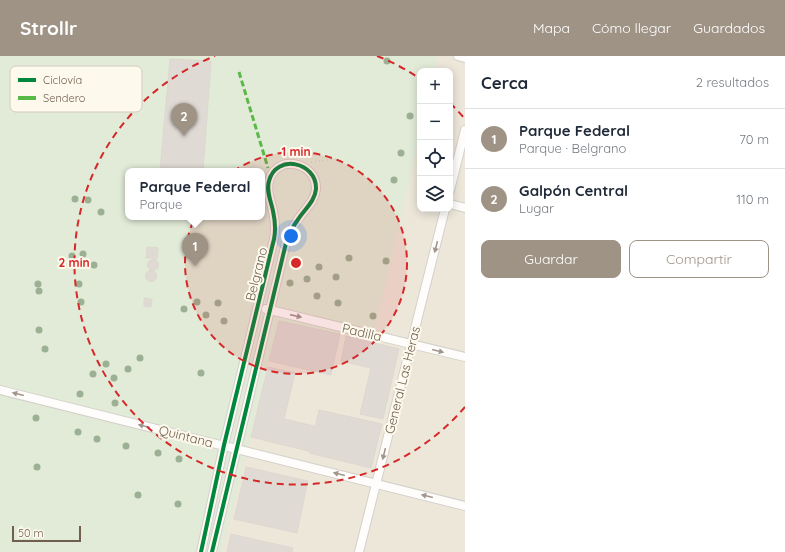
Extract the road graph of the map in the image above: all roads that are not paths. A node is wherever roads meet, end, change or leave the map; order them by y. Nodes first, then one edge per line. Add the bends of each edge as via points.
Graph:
1 (458, 56) edge
2 (465, 58) edge
3 (465, 130) edge
4 (453, 178) edge
5 (453, 205) edge
6 (465, 208) edge
7 (444, 212) edge
8 (258, 307) junction
9 (270, 310) junction
10 (411, 344) junction
11 (465, 357) edge
12 (0, 390) edge
13 (224, 445) junction
14 (237, 448) junction
15 (376, 483) junction
16 (465, 506) edge
17 (201, 552) edge
18 (212, 552) edge
19 (359, 552) edge

1 - 2 street
3 - 4 street
5 - 6 street
7 -> 10 street, General Las Heras
8 - 9 street, Padilla
8 - 9 street, Belgrano via 275,232 268,183 276,168 285,164 297,164 304,167 312,176 316,188 315,195 289,235
8 - 13 street, Belgrano
9 -> 10 street, Padilla
9 - 14 street, Belgrano
10 -> 11 street, Padilla
10 -> 15 street, General Las Heras
13 -> 12 street, Quintana
13 - 14 street, Quintana
13 - 17 street, Belgrano
15 -> 14 street, Quintana
14 - 18 street, Belgrano
16 -> 15 street, Quintana
15 - 19 street, General Las Heras

